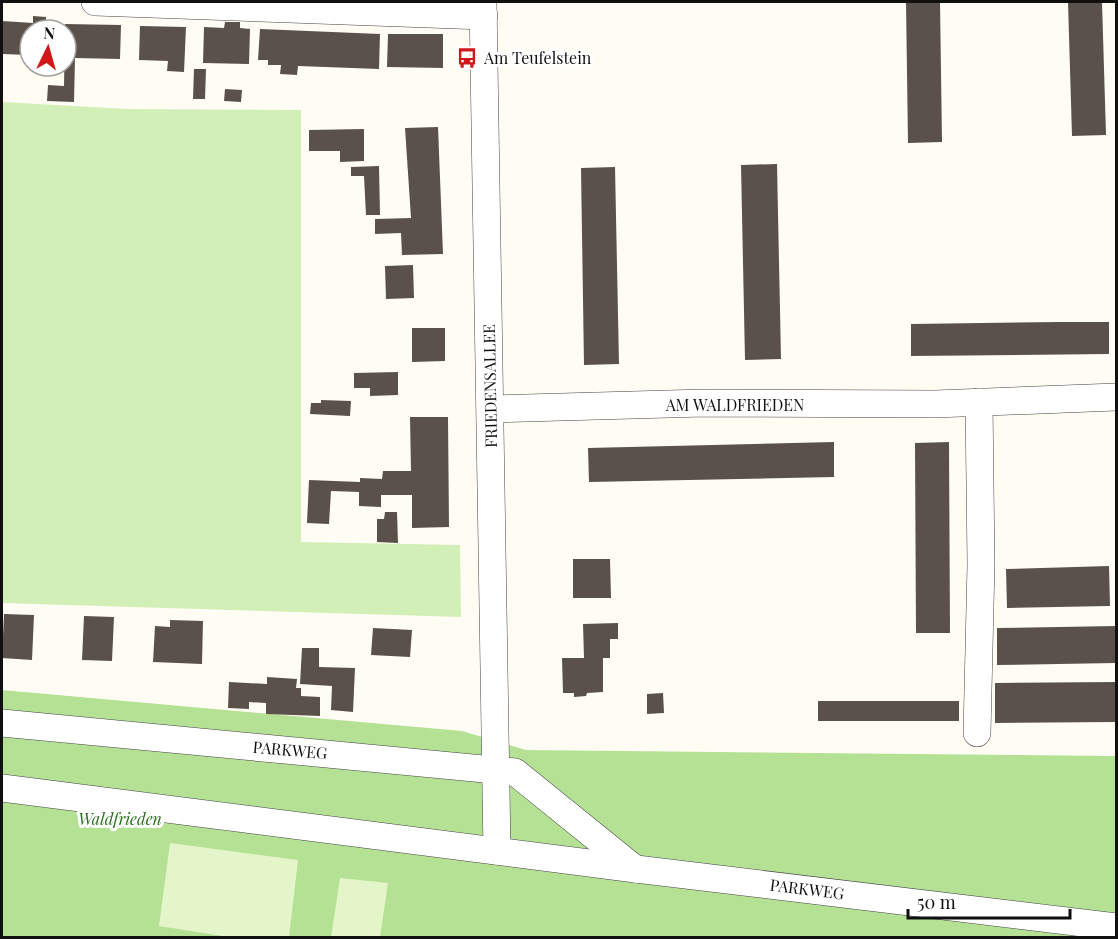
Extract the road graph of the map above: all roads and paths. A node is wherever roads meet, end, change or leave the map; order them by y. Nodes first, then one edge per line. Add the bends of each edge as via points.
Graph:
1 (95, 2) edge
2 (484, 9) edge
3 (1116, 397) edge
4 (979, 402) junction
5 (491, 409) junction
6 (2, 723) edge
7 (977, 733) dead end
8 (497, 770) junction
9 (2, 788) edge
10 (497, 851) junction
11 (636, 869) junction
12 (1116, 927) edge

1 - 2 street
2 - 5 street, FRIEDENSALLEE
3 - 4 street, AM WALDFRIEDEN
4 - 5 street, AM WALDFRIEDEN
4 - 7 street
5 - 8 street, FRIEDENSALLEE
6 - 8 street, PARKWEG
8 - 10 street
8 - 11 street, PARKWEG via 516,772
9 - 10 street, PARKWEG
10 - 11 street, PARKWEG
11 - 12 street, PARKWEG

